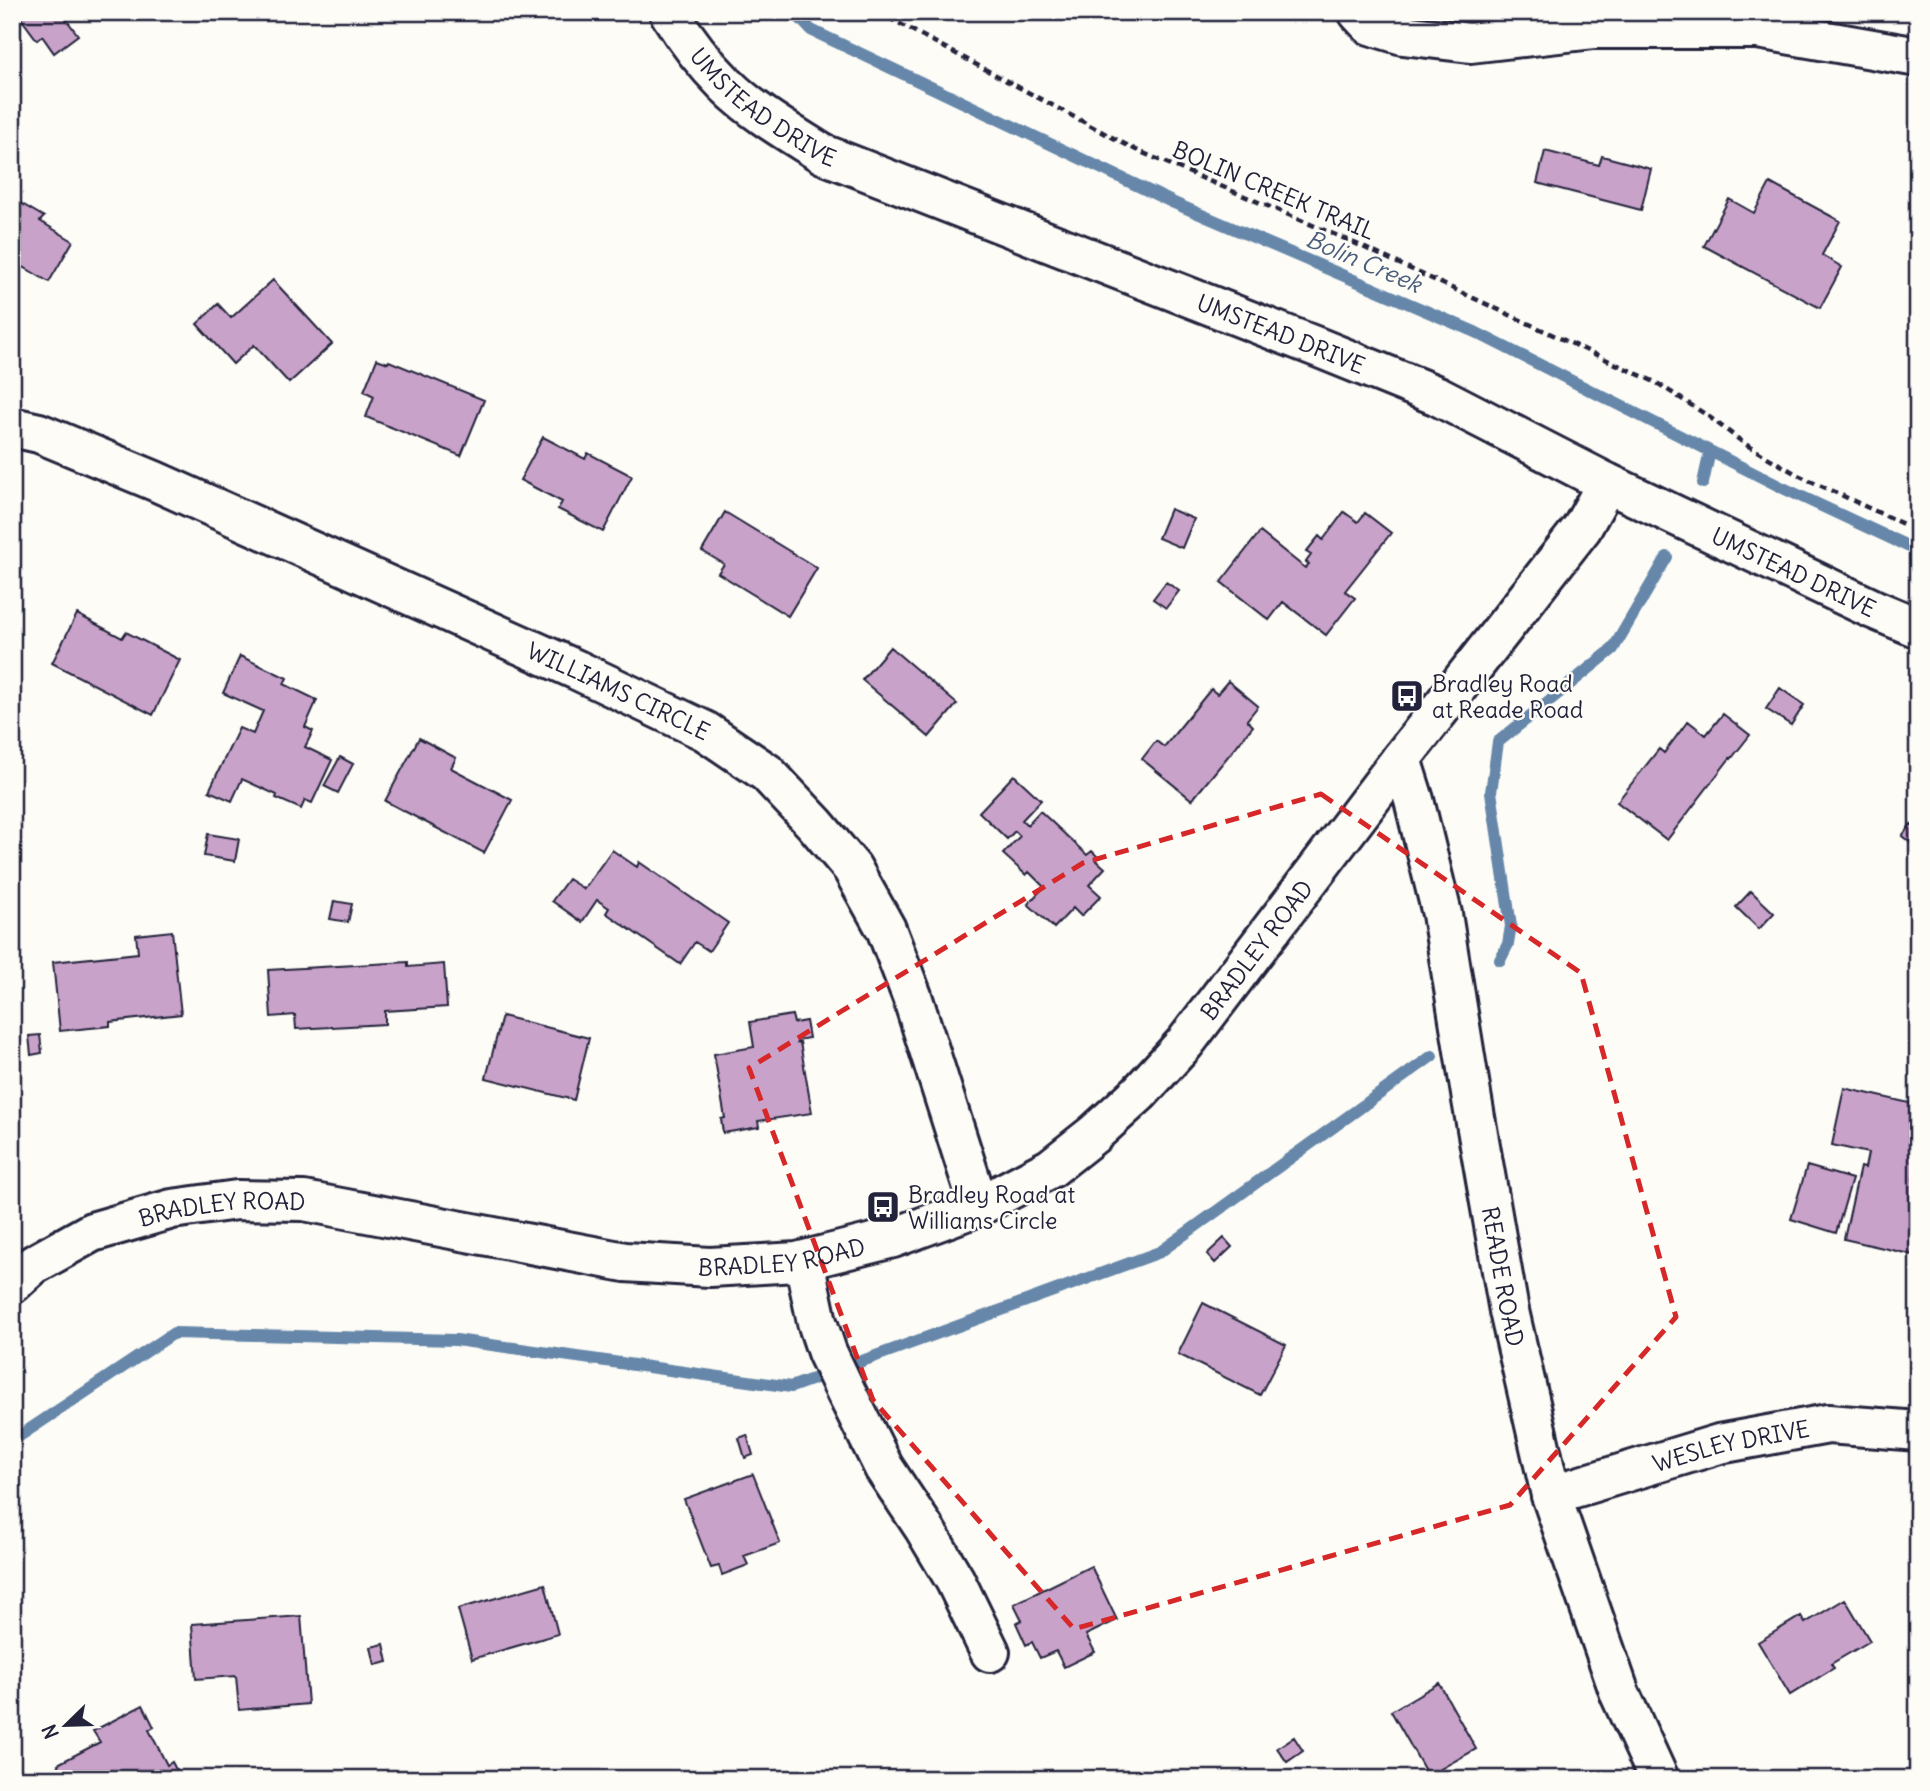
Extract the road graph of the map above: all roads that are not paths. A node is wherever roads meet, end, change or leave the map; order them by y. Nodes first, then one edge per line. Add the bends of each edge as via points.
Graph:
1 (669, 12) edge
2 (1358, 12) edge
3 (1918, 57) edge
4 (12, 427) edge
5 (1607, 482) junction
6 (1918, 628) edge
7 (1401, 759) junction
8 (979, 1206) junction
9 (804, 1261) junction
10 (12, 1284) edge
11 (1918, 1431) edge
12 (1550, 1495) junction
13 (990, 1651) dead end
14 (1659, 1779) edge

1 - 5 street, UMSTEAD DRIVE via 726,86 823,154 1438,396
2 - 3 street via 1370,25 1403,35 1470,43 1593,29 1758,29
4 - 8 street, WILLIAMS CIRCLE via 39,433 155,481 578,670 705,731 767,773 852,868 886,929
5 - 6 street, UMSTEAD DRIVE
5 - 7 street, BRADLEY ROAD via 1582,528
7 - 8 street, BRADLEY ROAD via 1185,1043 1139,1093 1051,1168
7 - 12 street, READE ROAD via 1443,914 1509,1311
8 - 9 street, BRADLEY ROAD via 893,1238
9 - 10 street, BRADLEY ROAD via 710,1267 625,1262 304,1201 237,1200 172,1209 92,1232 33,1265
9 - 13 street via 817,1322 847,1394 884,1468 955,1580
11 - 12 street, WESLEY DRIVE via 1828,1424 1719,1444
12 - 14 street, READE ROAD via 1620,1694

